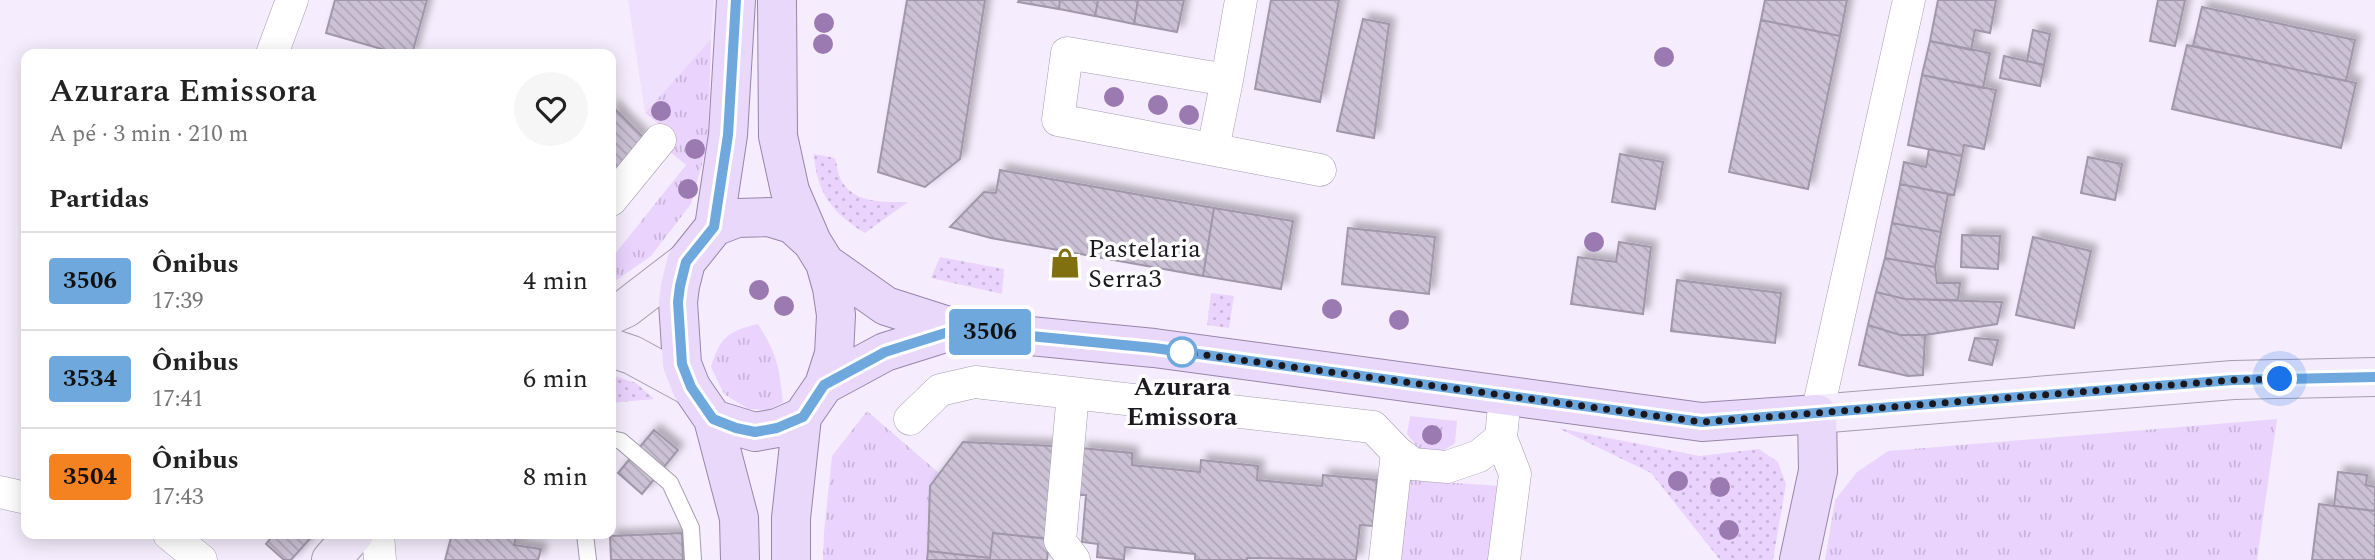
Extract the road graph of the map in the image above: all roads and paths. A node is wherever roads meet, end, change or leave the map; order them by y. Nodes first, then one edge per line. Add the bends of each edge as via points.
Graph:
1 (292, 0) edge
2 (736, 0) edge
3 (777, 0) edge
4 (1241, 0) edge
5 (1909, 0) edge
6 (274, 49) edge
7 (1227, 80) junction
8 (660, 140) dead end
9 (1213, 149) junction
10 (1320, 170) dead end
11 (616, 194) edge
12 (714, 227) junction
13 (819, 253) junction
14 (686, 262) junction
15 (616, 313) edge
16 (958, 329) junction
17 (616, 350) edge
18 (2375, 377) edge
19 (824, 385) junction
20 (691, 387) junction
21 (1073, 393) junction
22 (1505, 395) junction
23 (1818, 414) junction
24 (803, 417) junction
25 (713, 419) junction
26 (910, 419) dead end
27 (1501, 438) junction
28 (616, 440) edge
29 (1397, 452) junction
30 (0, 492) edge
31 (21, 497) edge
32 (175, 539) edge
33 (350, 539) edge
34 (378, 539) edge
35 (586, 539) edge
36 (201, 560) edge
37 (331, 560) edge
38 (380, 560) edge
39 (588, 560) edge
40 (693, 560) edge
41 (740, 560) edge
42 (791, 560) edge
43 (1074, 560) edge
44 (1385, 560) edge
45 (1503, 560) edge
46 (1799, 560) edge

1 - 6 street
2 - 12 main road via 728,135
3 - 13 main road via 778,136 790,191
4 - 7 street
5 - 23 street
7 - 9 street
7 - 9 street via 1067,53 1058,120
8 - 11 street
9 - 10 street
12 - 13 main road via 737,218 769,217 792,224
12 - 14 main road
13 - 16 main road via 886,306
13 - 19 main road via 836,315 834,354
14 - 15 street
14 - 20 main road via 678,302 682,364
16 - 19 main road via 885,352
16 - 22 main road via 1154,348
17 - 20 street
18 - 23 street via 2233,380
19 - 24 main road
20 - 25 main road
21 - 26 street via 975,382 940,390
21 - 29 street via 1373,427
21 - 43 street via 1060,541
22 - 23 main road via 1702,422
22 - 27 street
23 - 46 main road via 1818,471
24 - 25 main road via 755,432
24 - 42 main road via 791,518
25 - 41 main road via 739,518
27 - 29 street via 1479,456 1447,467 1413,464
27 - 45 street via 1515,474
28 - 40 lane via 670,483 691,528
29 - 44 street
30 - 31 street
32 - 36 street
33 - 37 street
34 - 38 street
35 - 39 lane

